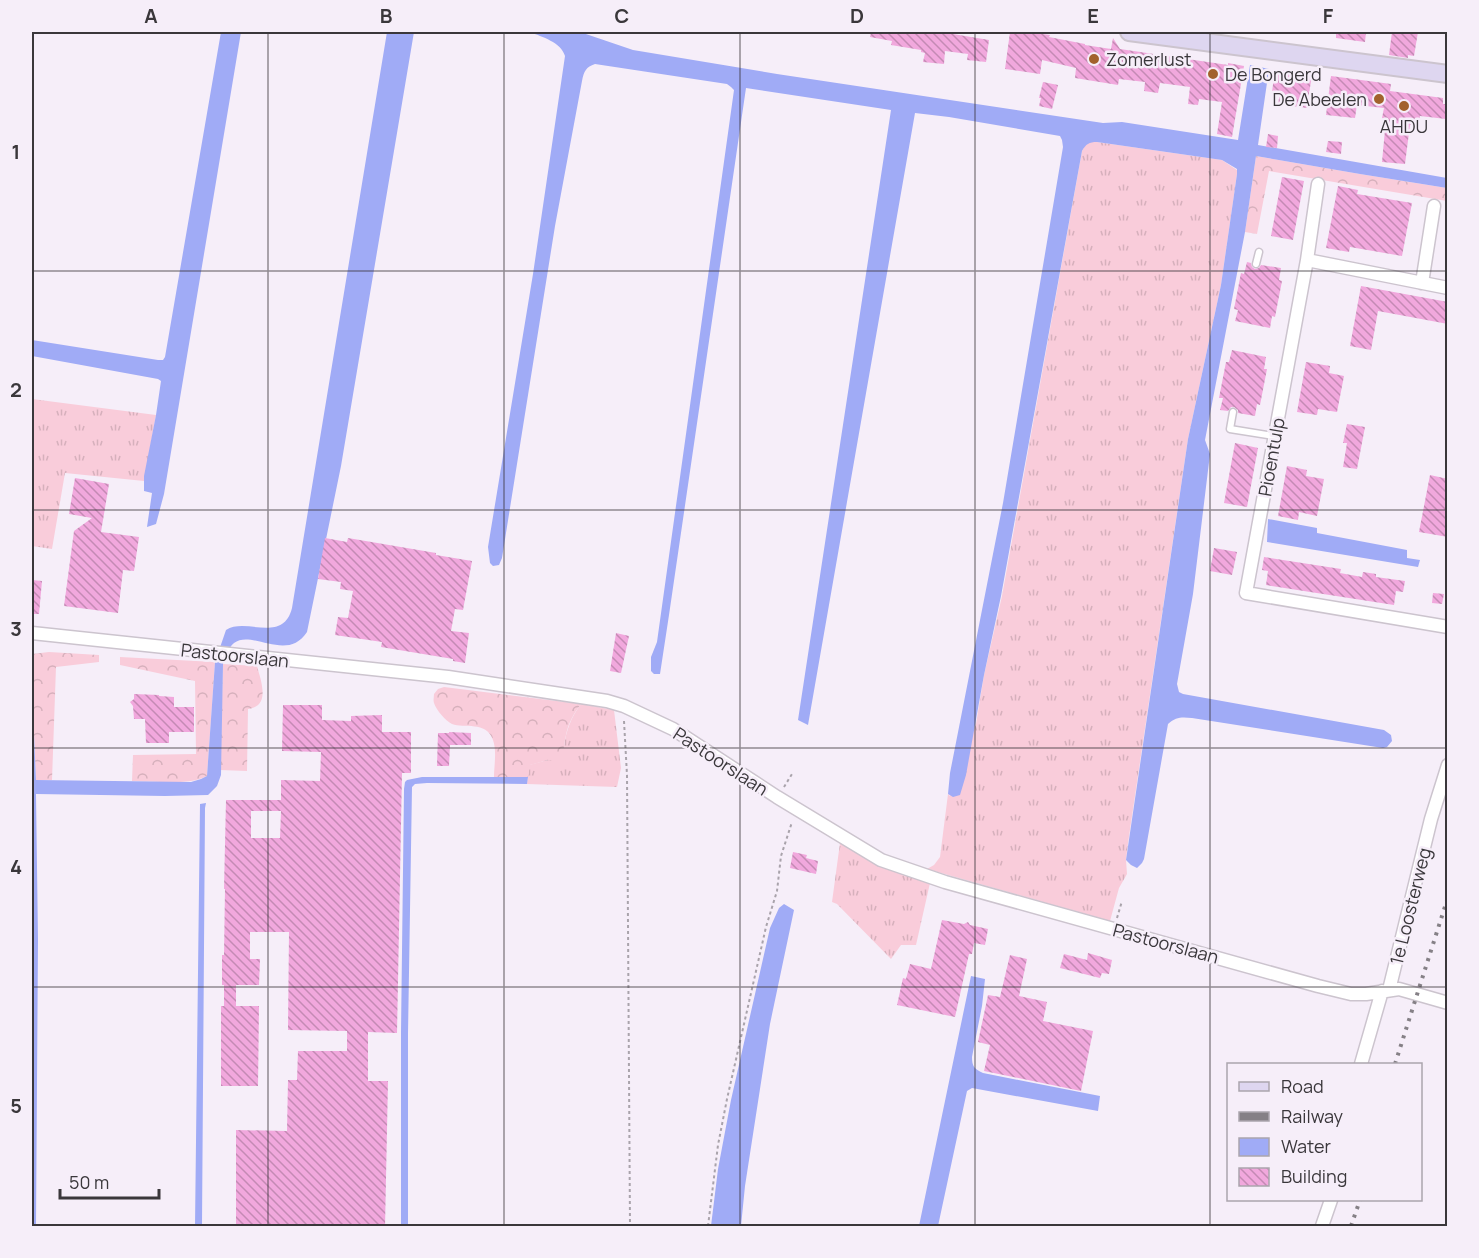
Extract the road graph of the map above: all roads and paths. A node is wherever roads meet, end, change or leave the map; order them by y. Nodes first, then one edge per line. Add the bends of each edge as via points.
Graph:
1 (1129, 32) edge
2 (1211, 37) edge
3 (1448, 74) edge
4 (1318, 184) dead end
5 (1434, 206) dead end
6 (1259, 252) dead end
7 (1307, 260) junction
8 (1256, 264) dead end
9 (1422, 283) junction
10 (1448, 288) edge
11 (1233, 412) dead end
12 (1274, 436) junction
13 (1448, 627) edge
14 (32, 633) edge
15 (624, 706) junction
16 (1448, 765) edge
17 (799, 809) junction
18 (1122, 901) dead end
19 (1114, 929) junction
20 (1385, 990) junction
21 (1448, 1003) edge
22 (1362, 1063) edge
23 (1331, 1201) edge
24 (630, 1227) edge
25 (708, 1227) edge
26 (1322, 1227) edge

1 - 2 street
2 - 3 street
4 - 7 street, Pioentulp
5 - 9 street
6 - 8 lane
7 - 9 street
7 - 12 street, Pioentulp
9 - 10 street
11 - 12 lane via 1230,429
12 - 13 street, Pioentulp via 1246,593
14 - 15 street, Pastoorslaan via 448,677
15 - 17 street, Pastoorslaan via 673,729
15 - 24 path
16 - 20 street, 1e Loosterweg
17 - 19 street, Pastoorslaan via 881,860
17 - 25 path via 781,856 777,891 727,1099
18 - 19 path
19 - 20 street, Pastoorslaan via 1351,994
20 - 21 street, 1e Loosterweg via 1400,989
20 - 22 street
23 - 26 street

